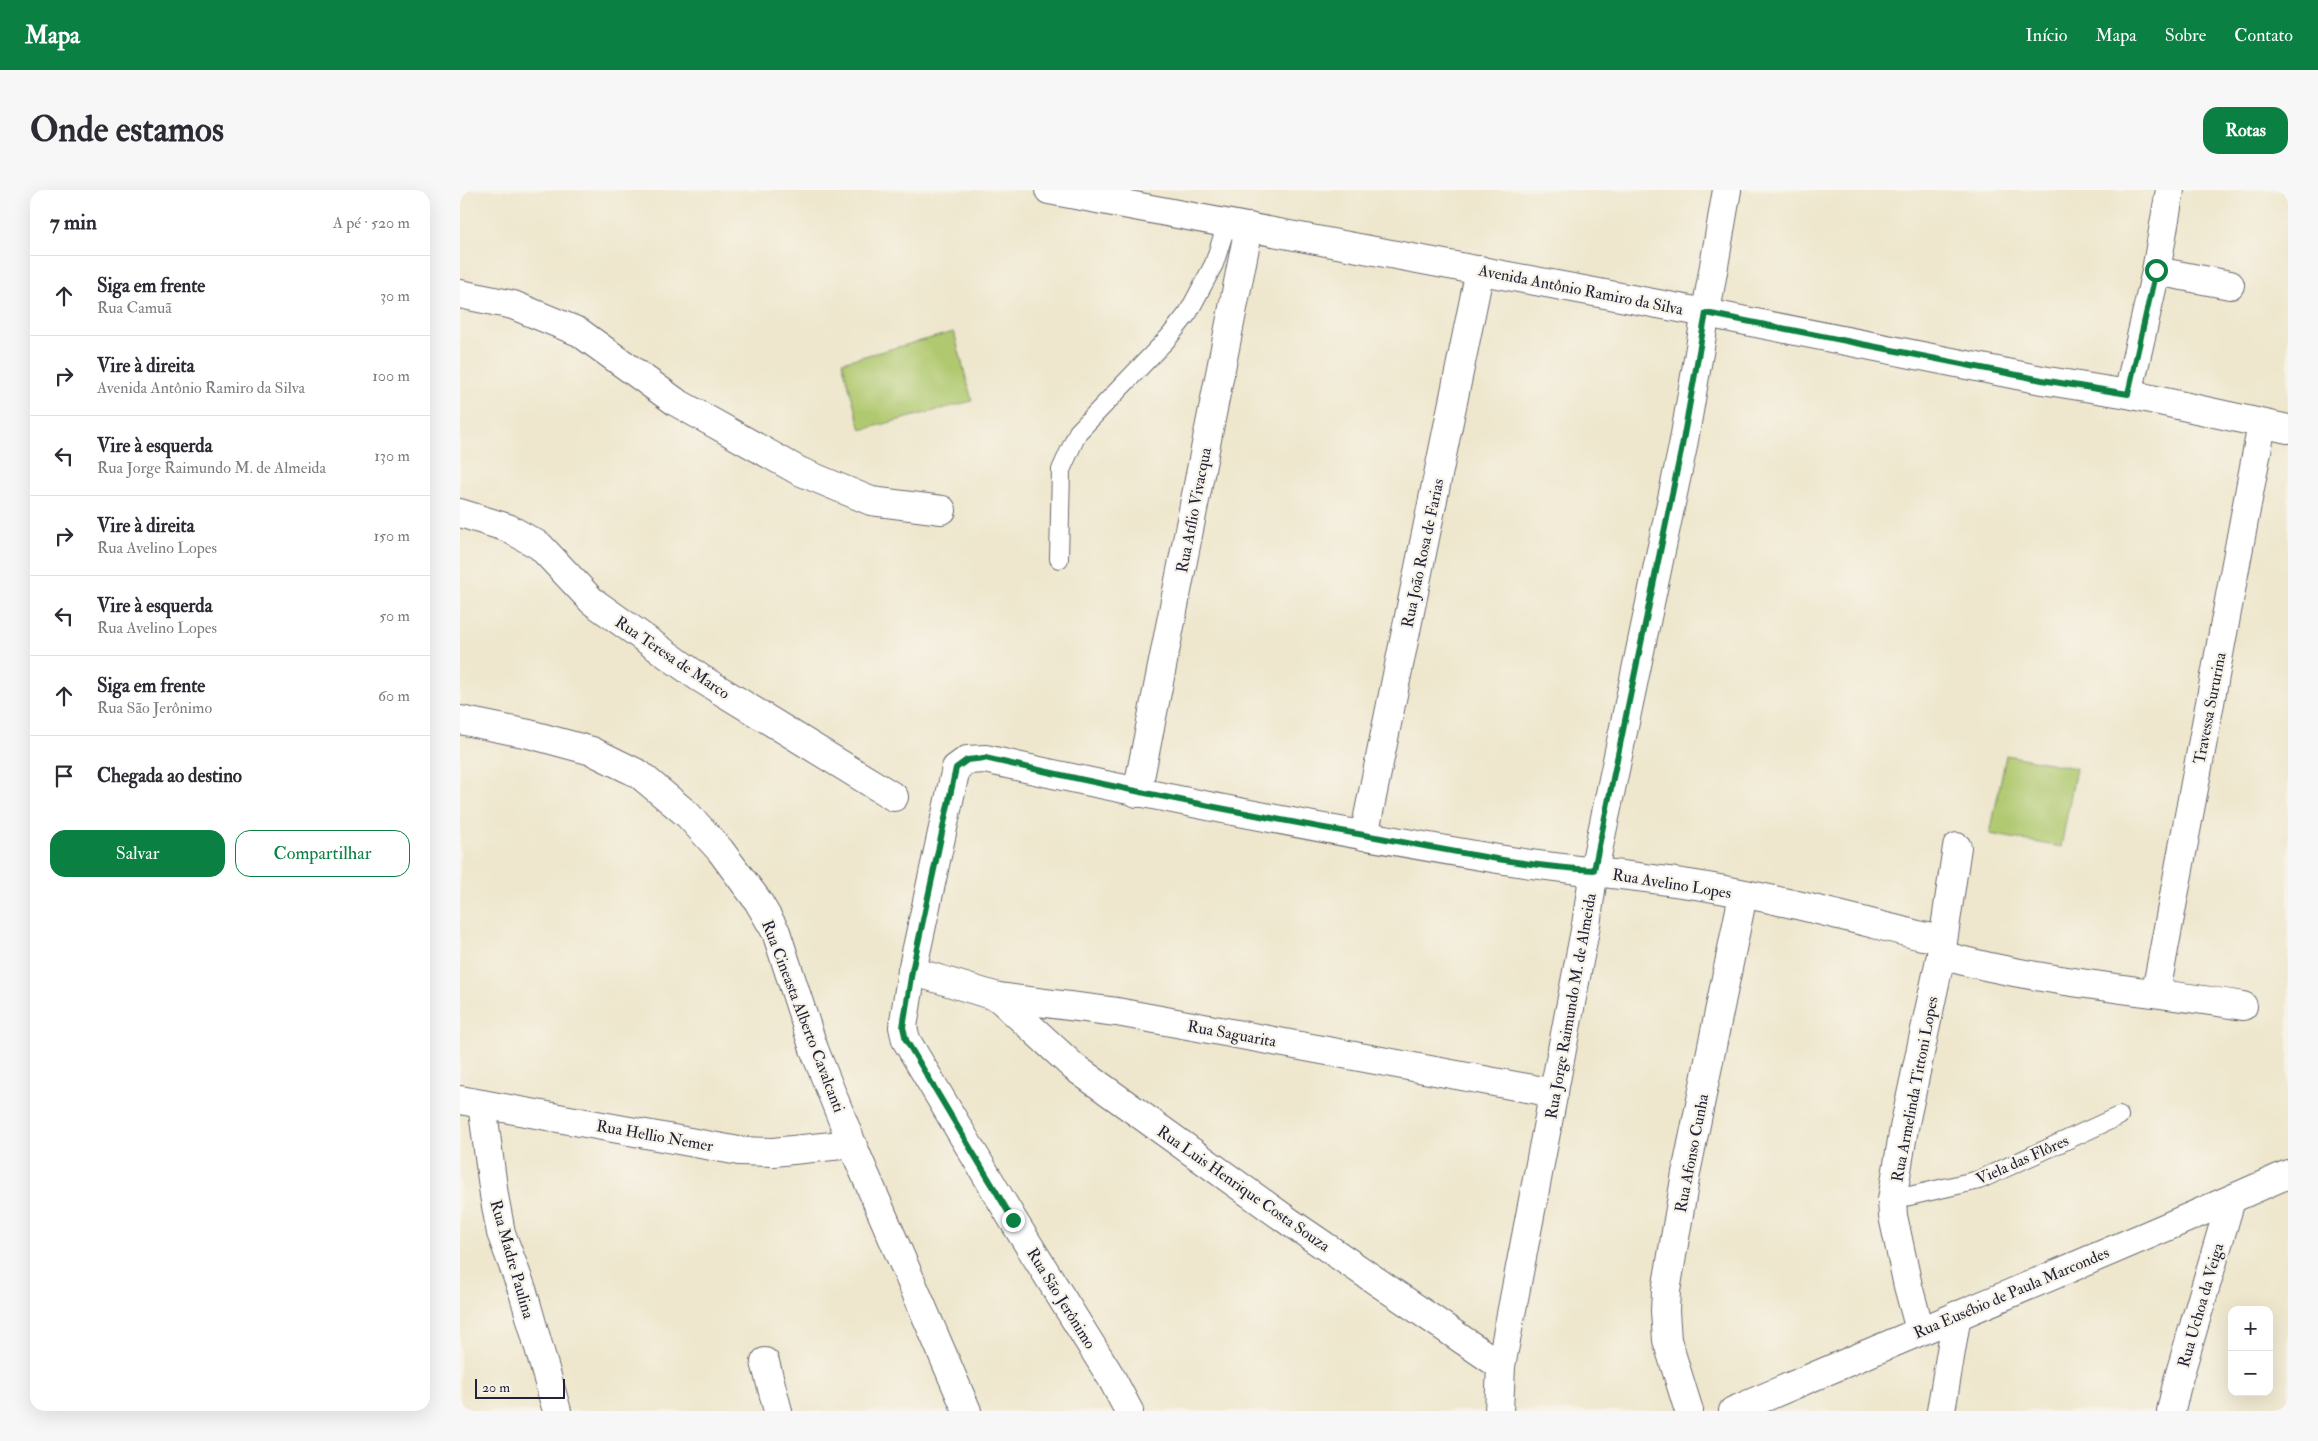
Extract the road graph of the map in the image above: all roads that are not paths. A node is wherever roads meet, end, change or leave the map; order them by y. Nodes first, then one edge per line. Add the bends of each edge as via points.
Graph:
1 (1049, 190) edge
2 (1727, 190) edge
3 (2170, 190) edge
4 (1125, 197) edge
5 (1238, 225) junction
6 (1480, 270) junction
7 (2156, 270) junction
8 (2230, 284) dead end
9 (460, 294) edge
10 (1706, 313) junction
11 (2128, 394) junction
12 (2275, 426) edge
13 (942, 510) dead end
14 (460, 513) edge
15 (1059, 559) dead end
16 (460, 720) edge
17 (1137, 793) junction
18 (894, 797) dead end
19 (1364, 836) junction
20 (1957, 847) dead end
21 (1594, 870) junction
22 (1743, 895) junction
23 (1942, 947) junction
24 (912, 971) junction
25 (2156, 992) junction
26 (998, 997) junction
27 (2243, 1006) dead end
28 (1554, 1093) junction
29 (471, 1102) edge
30 (2119, 1116) dead end
31 (852, 1144) junction
32 (2288, 1174) edge
33 (1892, 1200) junction
34 (2231, 1200) junction
35 (1957, 1315) junction
36 (1920, 1330) junction
37 (765, 1362) dead end
38 (1500, 1366) junction
39 (557, 1411) edge
40 (778, 1411) edge
41 (967, 1411) edge
42 (1129, 1411) edge
43 (1499, 1411) edge
44 (1689, 1411) edge
45 (1733, 1411) edge
46 (1941, 1411) edge
47 (2171, 1411) edge

1 - 4 street, Avenida Antônio Ramiro da Silva
2 - 10 street, Rua Jorge Raimundo M. de Almeida
3 - 7 street
4 - 5 street, Avenida Antônio Ramiro da Silva
5 - 6 street, Avenida Antônio Ramiro da Silva
5 - 15 lane via 1188,313 1078,432 1061,470
5 - 17 street, Rua Atílio Vivacqua
6 - 10 street, Avenida Antônio Ramiro da Silva
6 - 19 street, Rua João Rosa de Farias
7 - 8 street
7 - 11 street
9 - 13 street via 513,305 579,332 676,402 799,471 871,501
10 - 11 street, Avenida Antônio Ramiro da Silva
10 - 21 street, Rua Jorge Raimundo M. de Almeida via 1682,446
11 - 12 street, Avenida Antônio Ramiro da Silva
12 - 25 street, Travessa Sururina
14 - 18 street, Rua Teresa de Marco via 508,528 540,546 592,601 700,678
16 - 31 street, Rua Cineasta Alberto Cavalcanti via 530,734 592,752 639,774 688,815 720,850 758,901 776,932 814,1049
17 - 19 street, Rua Avelino Lopes
17 - 24 street, Rua Avelino Lopes via 985,758 967,760 956,768
19 - 21 street, Rua Avelino Lopes via 1519,862
20 - 23 street, Rua Armelinda Tittoni Lopes
21 - 22 street, Rua Avelino Lopes
21 - 28 street, Rua Jorge Raimundo M. de Almeida
22 - 23 street, Rua Avelino Lopes via 1922,936
22 - 44 street, Rua Afonso Cunha via 1686,1174 1666,1291 1667,1340
23 - 25 street, Rua Avelino Lopes via 1964,961
23 - 33 street, Rua Armelinda Tittoni Lopes
24 - 26 street, Rua Saguarita
24 - 42 street, Rua São Jerônimo via 903,1027 906,1040
25 - 27 street, Rua Avelino Lopes
26 - 28 street, Rua Saguarita via 1116,1012
26 - 38 street, Rua Luis Henrique Costa Souza via 1082,1073 1291,1223
28 - 38 street, Rua Jorge Raimundo M. de Almeida
29 - 31 street, Rua Hellio Nemer via 739,1151 773,1152
29 - 39 street, Rua Madre Paulina via 501,1233 523,1292
30 - 33 lane, Viela das Flôres via 1979,1180
31 - 41 street, Rua Cineasta Alberto Cavalcanti
32 - 34 street, Rua Eusébio de Paula Marcondes
33 - 36 street, Rua Armelinda Tittoni Lopes via 1906,1277
34 - 35 street, Rua Eusébio de Paula Marcondes
34 - 47 street, Rua Uchoa da Veiga
35 - 36 street, Rua Eusébio de Paula Marcondes
35 - 46 street
36 - 45 street, Rua Eusébio de Paula Marcondes
37 - 40 street
38 - 43 street, Rua Jorge Raimundo M. de Almeida

